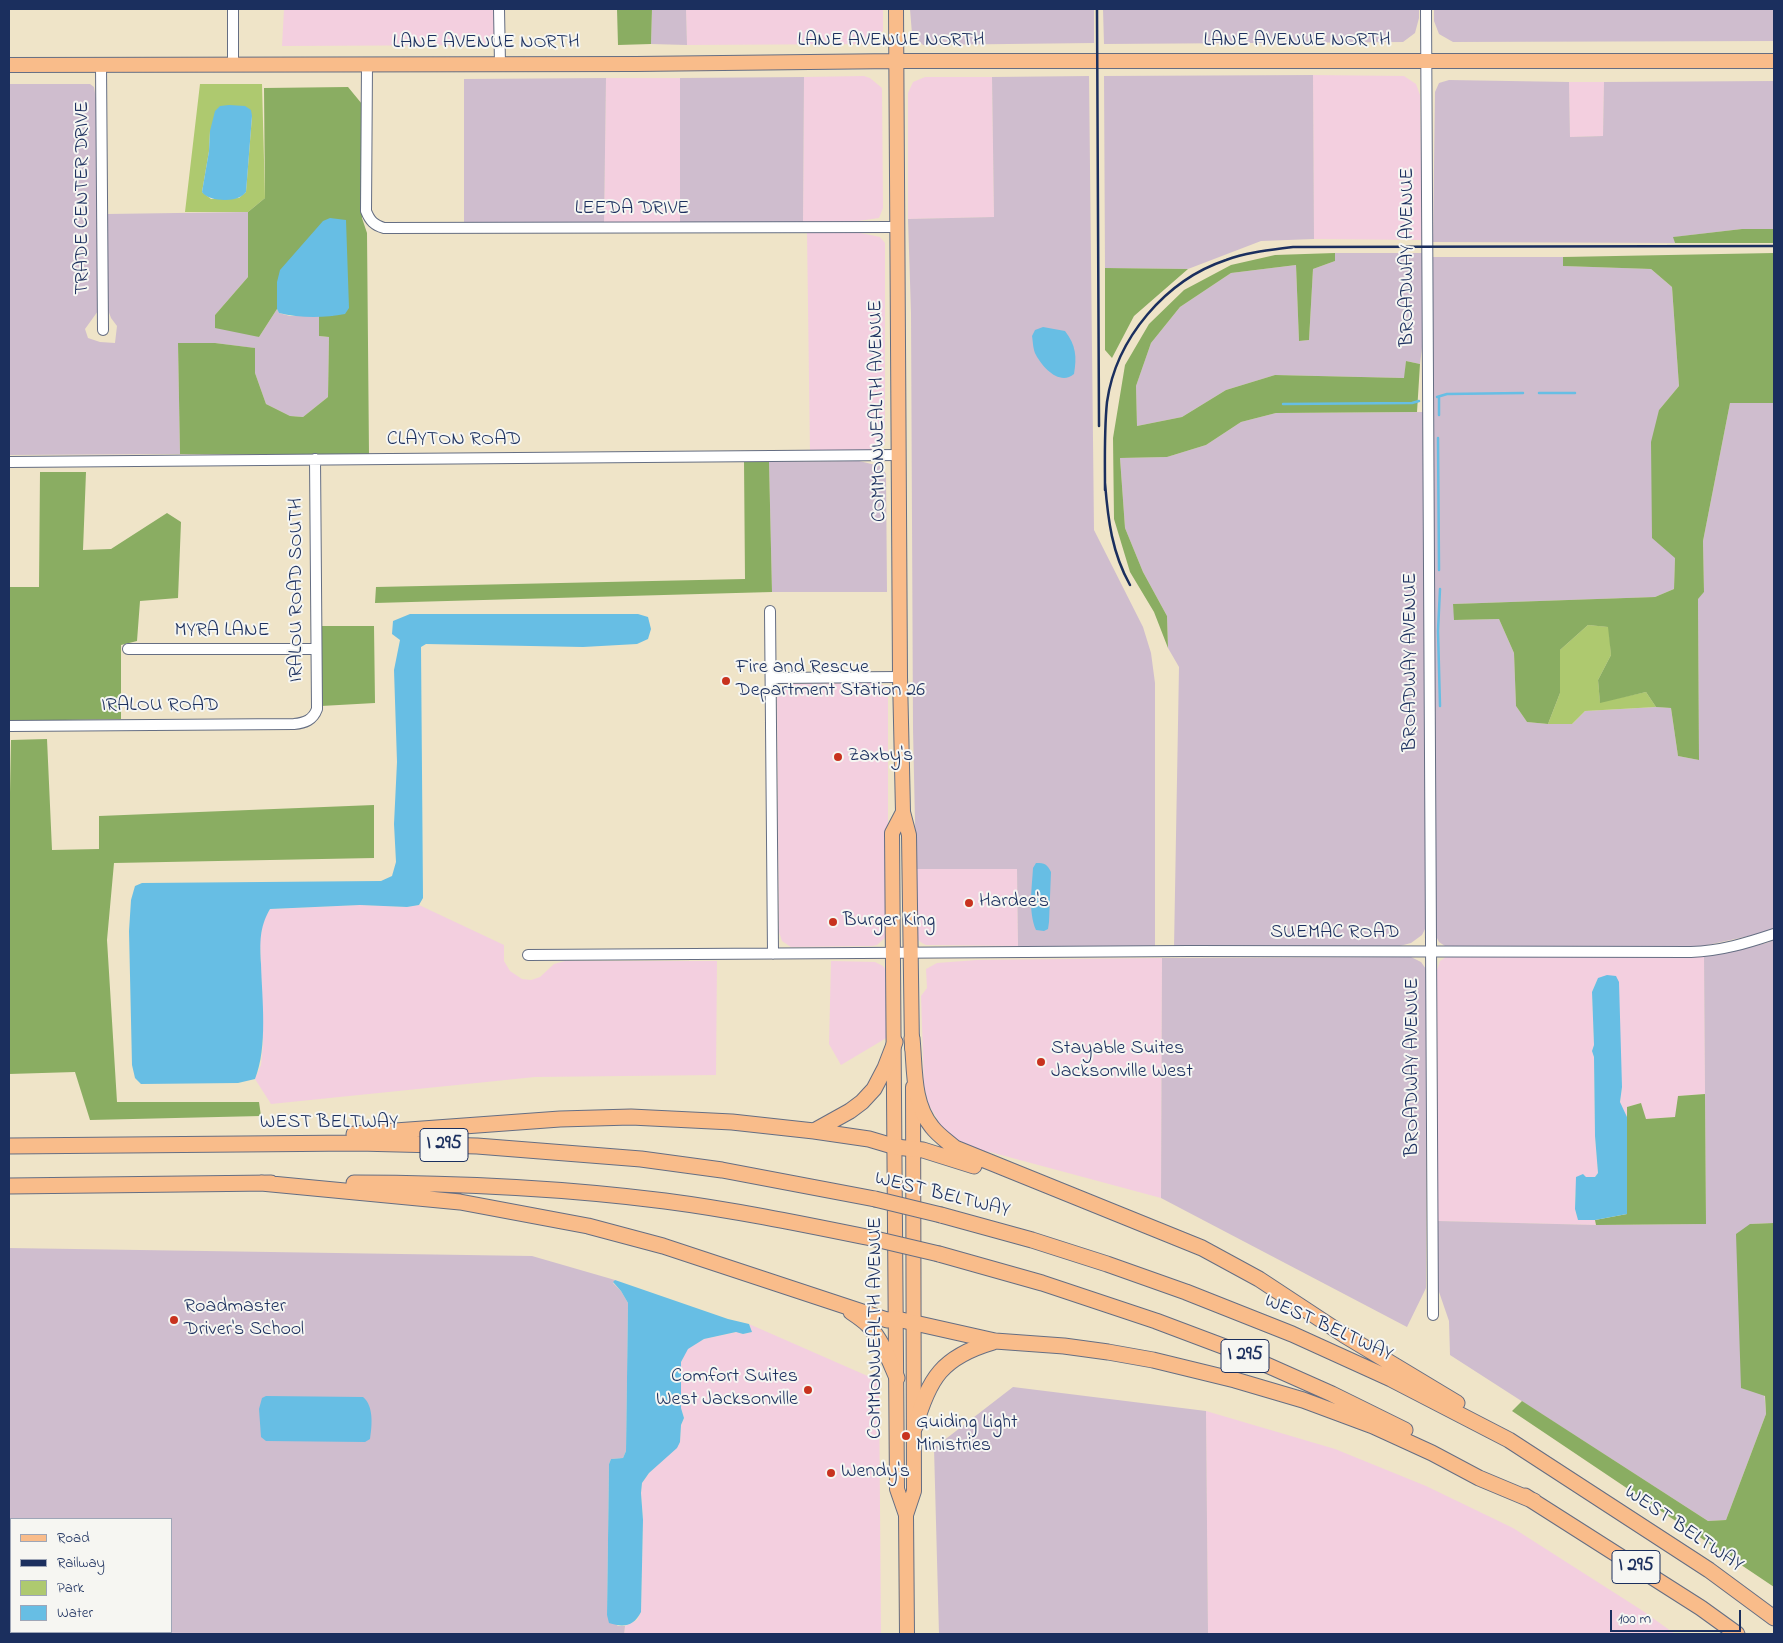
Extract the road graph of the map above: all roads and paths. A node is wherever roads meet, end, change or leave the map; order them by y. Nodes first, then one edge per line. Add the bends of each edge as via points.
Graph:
1 (233, 9) edge
2 (499, 9) edge
3 (896, 9) edge
4 (1426, 9) edge
5 (1774, 61) edge
6 (896, 62) junction
7 (1426, 62) junction
8 (500, 64) junction
9 (9, 65) edge
10 (101, 65) junction
11 (233, 65) junction
12 (366, 65) junction
13 (897, 227) junction
14 (103, 330) dead end
15 (899, 456) junction
16 (315, 459) junction
17 (9, 462) edge
18 (770, 611) dead end
19 (128, 649) dead end
20 (316, 649) junction
21 (900, 677) junction
22 (771, 678) junction
23 (310, 719) joint
24 (9, 726) edge
25 (903, 812) junction
26 (1774, 934) edge
27 (1431, 952) junction
28 (773, 954) junction
29 (894, 954) junction
30 (911, 954) junction
31 (528, 955) dead end
32 (912, 1038) junction
33 (895, 1042) junction
34 (814, 1131) junction
35 (230, 1144) junction
36 (9, 1146) edge
37 (896, 1147) junction
38 (914, 1149) junction
39 (261, 1183) junction
40 (9, 1186) edge
41 (1088, 1202) junction
42 (842, 1306) junction
43 (1433, 1315) dead end
44 (897, 1320) junction
45 (914, 1324) junction
46 (995, 1341) junction
47 (897, 1378) junction
48 (915, 1427) junction
49 (1509, 1440) junction
50 (1534, 1501) junction
51 (906, 1515) junction
52 (1774, 1618) edge
53 (907, 1634) edge
54 (1737, 1634) edge

1 - 11 street
2 - 8 street
3 - 6 main road, COMMONWEALTH AVENUE
4 - 7 street, BROADWAY AVENUE
5 - 7 main road, LANE AVENUE NORTH
6 - 7 main road, LANE AVENUE NORTH
6 - 8 main road, LANE AVENUE NORTH
6 - 13 main road, COMMONWEALTH AVENUE
7 - 27 street, BROADWAY AVENUE
8 - 12 main road, LANE AVENUE NORTH
9 - 10 main road, LANE AVENUE NORTH
10 - 11 main road, LANE AVENUE NORTH
10 - 14 street, TRADE CENTER DRIVE
11 - 12 main road, LANE AVENUE NORTH
12 - 13 street, LEEDA DRIVE via 366,211 376,225 384,228
13 - 15 main road, COMMONWEALTH AVENUE
15 - 16 street, CLAYTON ROAD
15 - 21 main road, COMMONWEALTH AVENUE
16 - 17 street, CLAYTON ROAD
16 - 20 street, IRALOU ROAD SOUTH
18 - 22 street
19 - 20 street, MYRA LANE
20 - 23 street, IRALOU ROAD SOUTH via 316,708
21 - 22 street
21 - 25 main road, COMMONWEALTH AVENUE
22 - 28 street
23 - 24 street, IRALOU ROAD via 294,724
25 - 29 main road, COMMONWEALTH AVENUE via 892,834
25 - 30 main road, COMMONWEALTH AVENUE via 909,835
26 - 27 street, SUEMAC ROAD via 1745,944 1702,952
27 - 30 street, SUEMAC ROAD
27 - 43 street, BROADWAY AVENUE
28 - 29 street, SUEMAC ROAD
28 - 31 street, SUEMAC ROAD
29 - 30 street, SUEMAC ROAD
29 - 33 main road, COMMONWEALTH AVENUE
30 - 32 main road, COMMONWEALTH AVENUE
32 - 38 main road, COMMONWEALTH AVENUE
32 - 41 highway via 917,1096 924,1115 954,1148
33 - 34 highway via 874,1089 850,1111
33 - 37 main road, COMMONWEALTH AVENUE
34 - 35 highway via 699,1120 596,1118 273,1136
34 - 37 highway via 869,1139
35 - 36 highway, WEST BELTWAY / I 295
35 - 49 highway, WEST BELTWAY / I 295, bridge via 477,1146 604,1156 722,1170 941,1215 1107,1264 1244,1314 1390,1378
37 - 38 highway
37 - 44 main road, COMMONWEALTH AVENUE
38 - 41 highway via 939,1154
38 - 45 main road, COMMONWEALTH AVENUE
39 - 40 highway, I 295
39 - 42 highway via 460,1202 588,1226 663,1246
39 - 50 highway, I 295, bridge via 443,1183 572,1191 719,1209 939,1254 1042,1283 1233,1350 1398,1426
41 - 49 highway via 1202,1248 1259,1279 1464,1407
42 - 44 highway
42 - 47 highway via 867,1324 886,1353
44 - 45 highway
44 - 47 main road, COMMONWEALTH AVENUE
45 - 46 highway
45 - 48 main road, COMMONWEALTH AVENUE
46 - 48 highway via 971,1348 950,1362 923,1398
46 - 50 highway via 1064,1346 1153,1360 1303,1400 1373,1426
47 - 51 main road, COMMONWEALTH AVENUE via 897,1488
48 - 51 main road, COMMONWEALTH AVENUE via 914,1491
49 - 52 highway, WEST BELTWAY / I 295 via 1674,1546
50 - 54 highway, I 295
51 - 53 main road, COMMONWEALTH AVENUE

